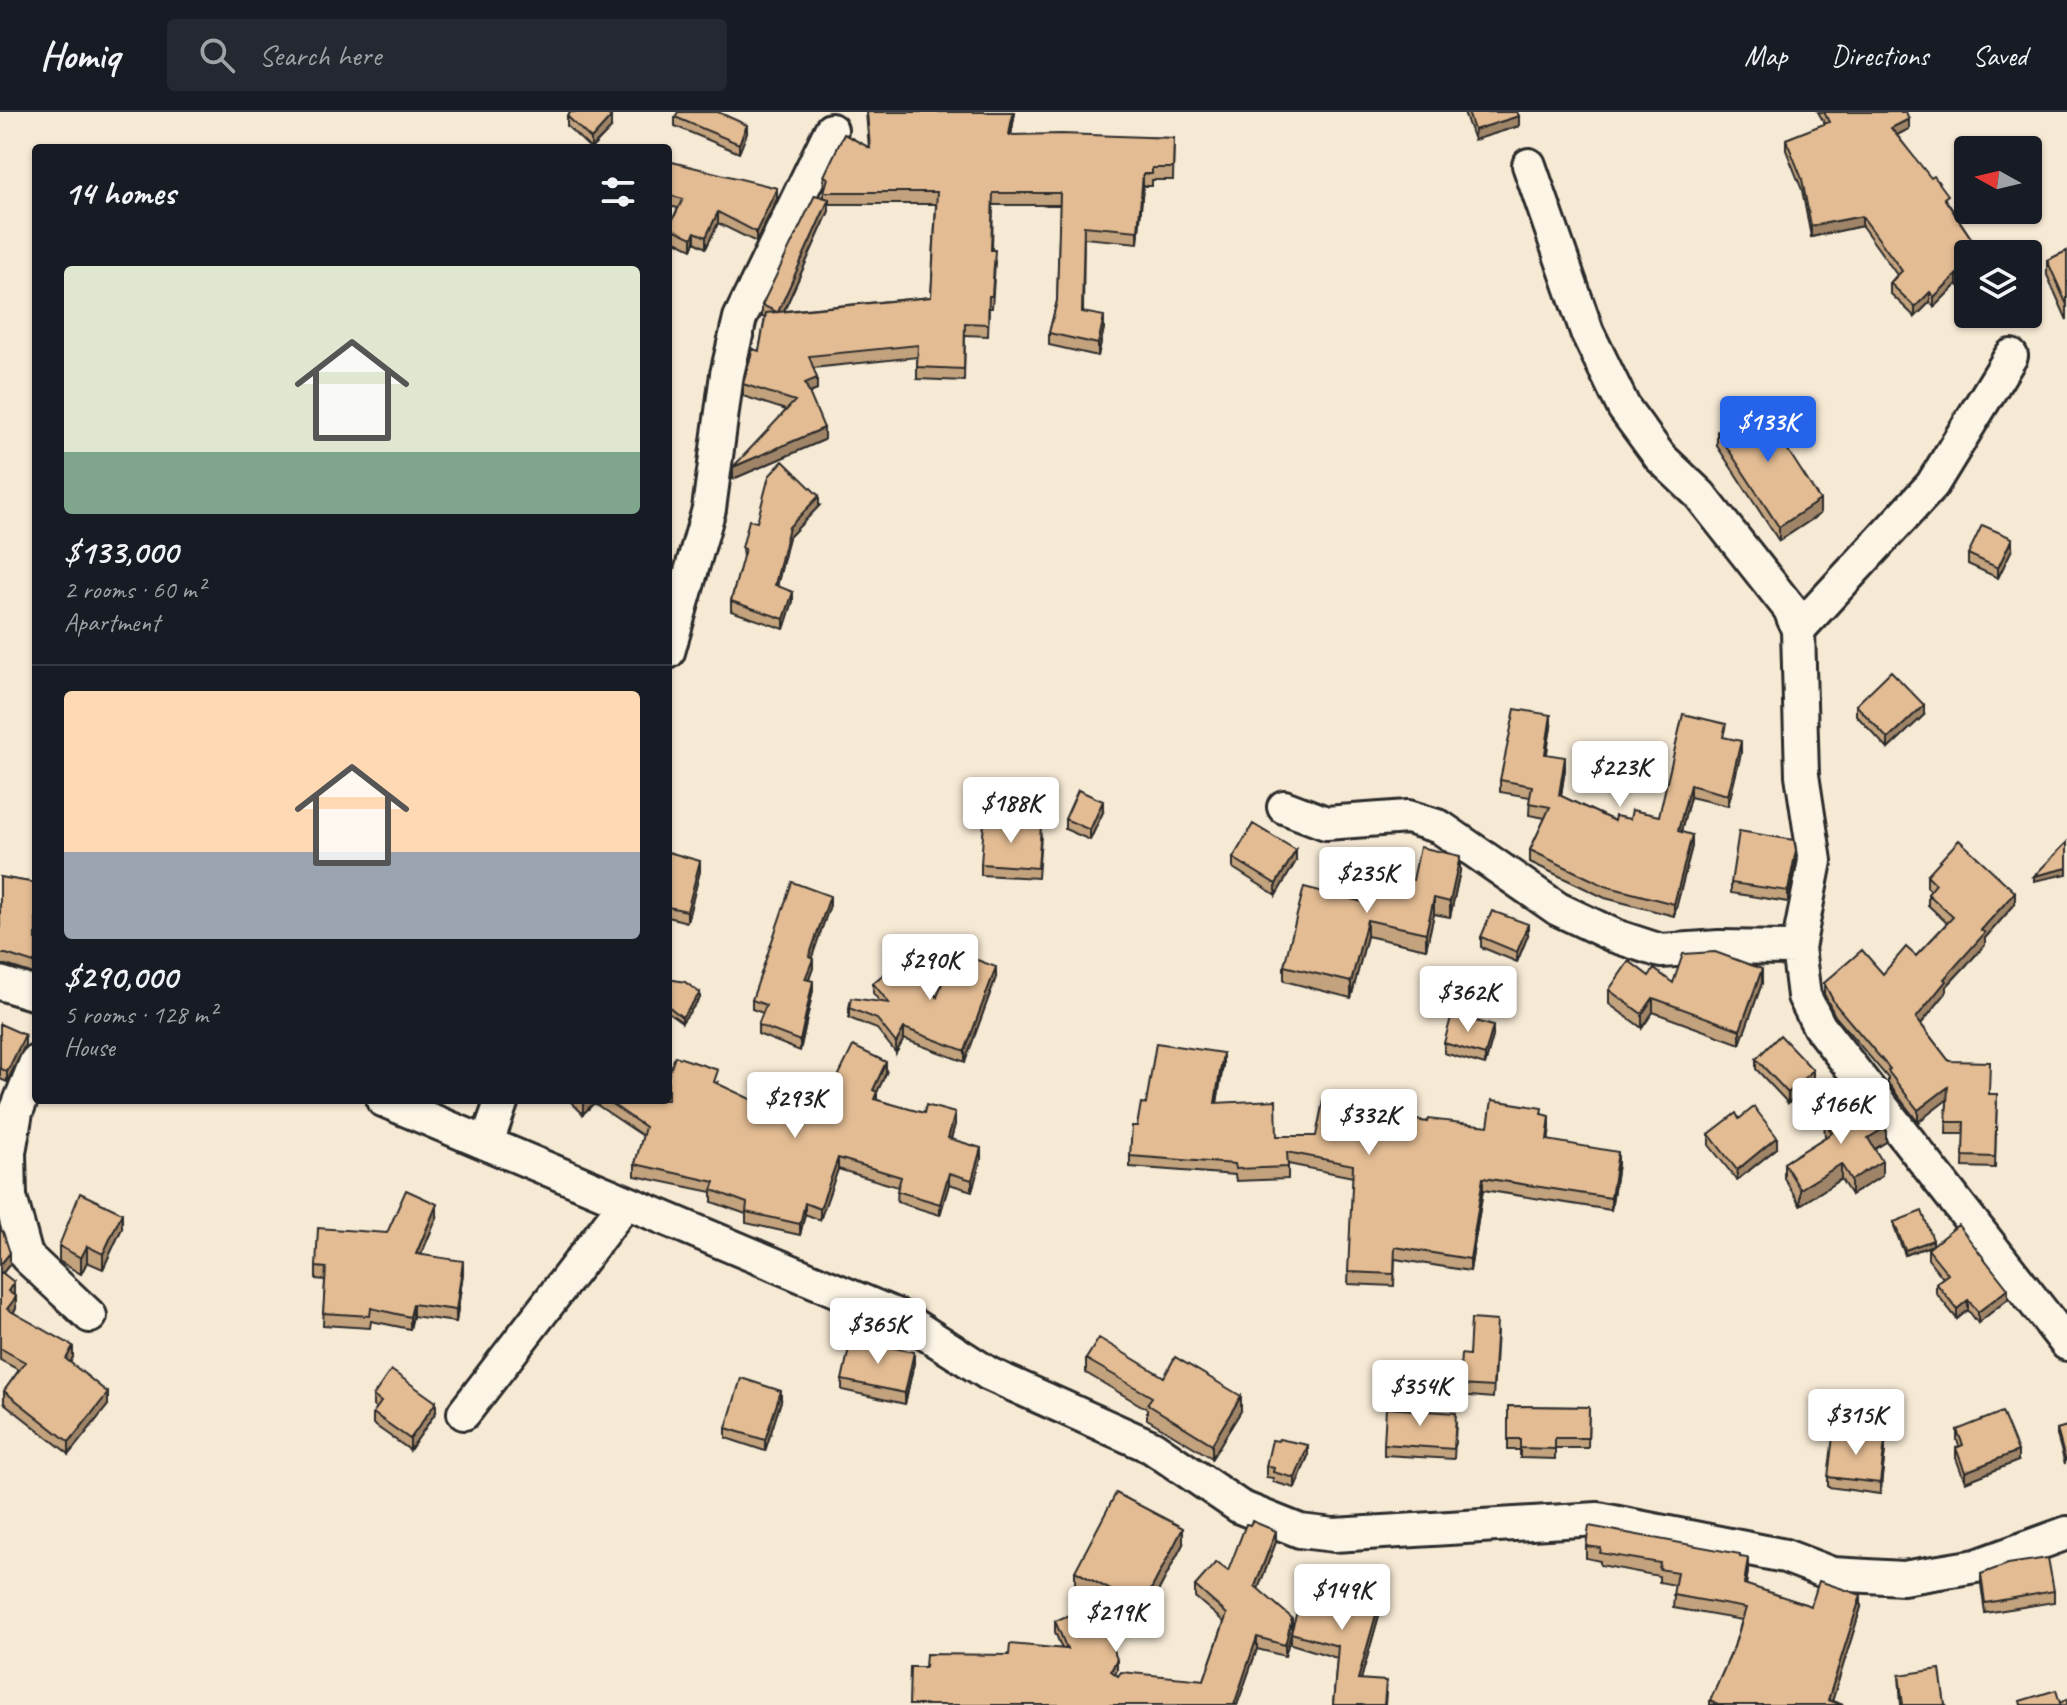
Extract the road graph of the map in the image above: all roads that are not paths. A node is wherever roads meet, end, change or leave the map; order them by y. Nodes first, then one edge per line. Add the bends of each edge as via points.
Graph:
1 (831, 130) dead end
2 (1529, 165) dead end
3 (2011, 356) dead end
4 (1798, 630) junction
5 (672, 638) edge
6 (1284, 807) dead end
7 (1798, 948) junction
8 (0, 983) edge
9 (32, 993) edge
10 (32, 1072) edge
11 (393, 1104) edge
12 (501, 1104) edge
13 (487, 1142) junction
14 (4, 1158) edge
15 (626, 1202) junction
16 (90, 1316) dead end
17 (2067, 1344) edge
18 (464, 1413) dead end
19 (2067, 1533) edge

1 - 5 street via 740,318 709,509
2 - 4 street via 1587,332 1624,408 1790,609
3 - 4 street via 1932,485
4 - 7 street via 1802,775 1815,861
6 - 7 street via 1326,823 1408,817 1440,827 1558,909 1661,951
7 - 17 street via 1804,996 1819,1026
8 - 9 street
10 - 14 street
11 - 13 street
12 - 13 street
13 - 15 street
14 - 16 street via 26,1256
15 - 18 street
15 - 19 street via 900,1317 989,1374 1152,1447 1240,1507 1300,1531 1334,1535 1598,1519 1785,1556 1832,1574 1903,1578 1976,1566

